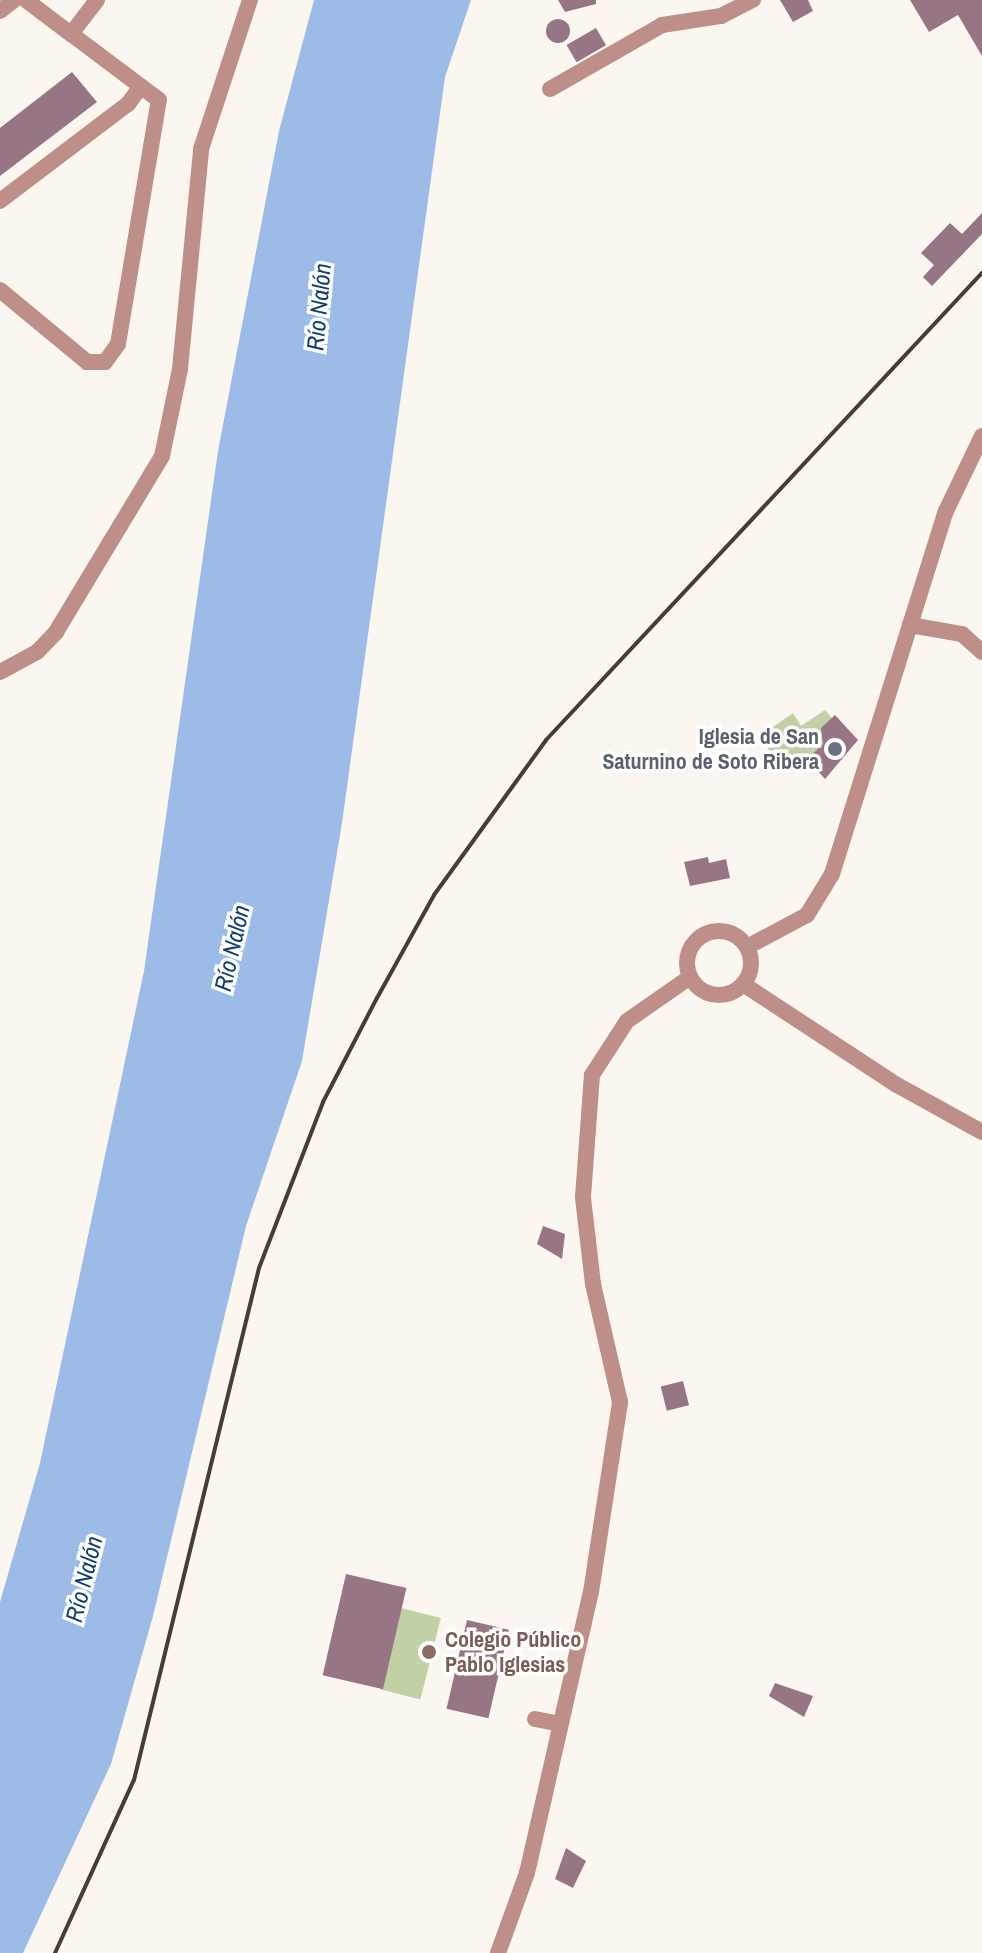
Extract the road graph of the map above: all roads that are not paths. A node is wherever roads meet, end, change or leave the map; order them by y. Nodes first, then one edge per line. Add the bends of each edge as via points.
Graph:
1 (14, 0) edge
2 (26, 0) edge
3 (97, 0) edge
4 (250, 0) edge
5 (753, 0) edge
6 (0, 11) edge
7 (71, 34) junction
8 (141, 86) junction
9 (550, 89) dead end
10 (0, 201) edge
11 (0, 290) edge
12 (982, 436) edge
13 (910, 625) junction
14 (982, 652) edge
15 (0, 672) edge
16 (747, 947) junction
17 (690, 977) junction
18 (743, 984) junction
19 (982, 1132) edge
20 (535, 1719) dead end
21 (560, 1724) junction
22 (498, 1953) edge

1 - 6 street
2 - 7 street
3 - 7 street
4 - 15 street via 201,149 180,369 162,456 56,632 37,652
5 - 9 street via 713,19 662,25
7 - 8 street
8 - 10 street via 128,104
8 - 11 street via 159,100 161,116 123,331 112,355 87,362
12 - 13 street via 946,511
13 - 14 street via 962,634
13 - 16 street via 832,874 807,915
16 - 17 street via 729,932 707,933 690,948
16 - 18 street via 751,964
17 - 18 street via 712,995
17 - 21 street via 627,1021 609,1042 592,1075 585,1114 583,1197 593,1284 620,1402 591,1592
18 - 19 street via 897,1085
20 - 21 street
21 - 22 street via 527,1873

